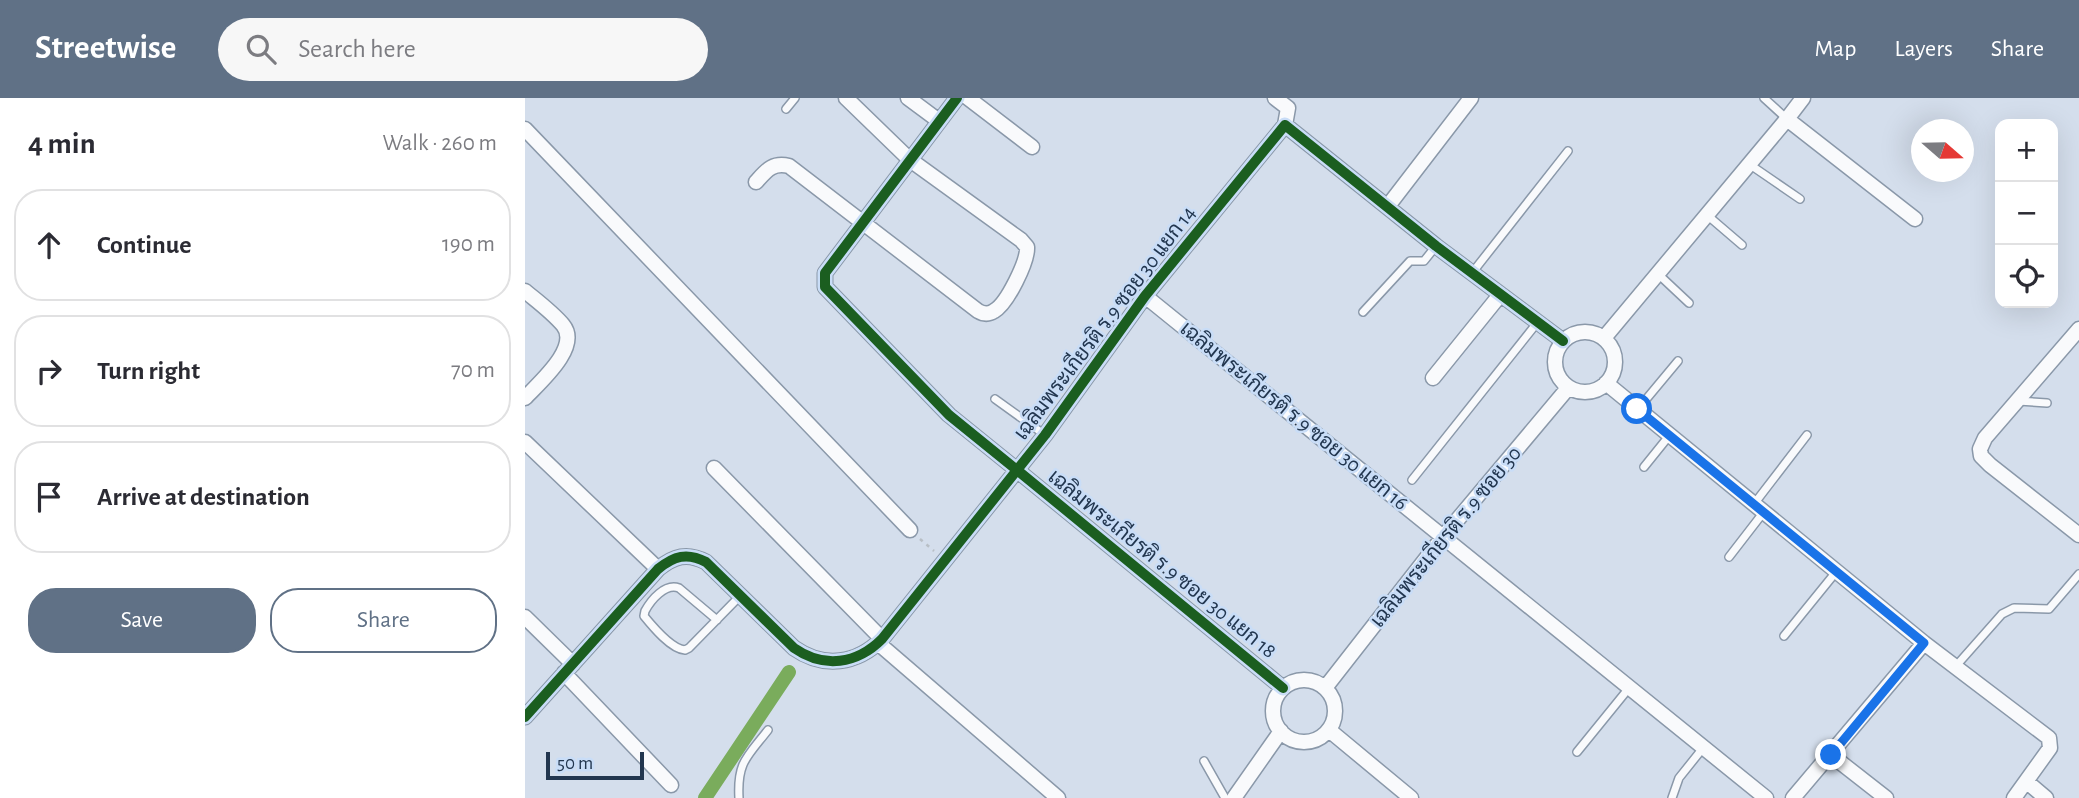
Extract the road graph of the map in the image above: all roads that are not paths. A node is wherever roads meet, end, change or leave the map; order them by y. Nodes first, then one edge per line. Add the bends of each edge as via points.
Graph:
1 (795, 98) edge
2 (846, 98) edge
3 (908, 98) edge
4 (957, 98) edge
5 (968, 98) edge
6 (1275, 98) edge
7 (1471, 98) edge
8 (1763, 98) edge
9 (1803, 98) edge
10 (786, 109) dead end
11 (1787, 119) junction
12 (939, 121) junction
13 (1285, 125) junction
14 (525, 129) edge
15 (1032, 147) dead end
16 (1568, 151) dead end
17 (909, 159) junction
18 (1749, 164) junction
19 (756, 182) dead end
20 (1800, 200) dead end
21 (1388, 206) junction
22 (1707, 215) junction
23 (1915, 219) dead end
24 (862, 221) junction
25 (1742, 245) dead end
26 (1436, 246) junction
27 (1472, 273) junction
28 (1657, 273) junction
29 (525, 290) edge
30 (1500, 295) junction
31 (1145, 296) junction
32 (1689, 303) dead end
33 (1363, 312) dead end
34 (1537, 323) junction
35 (2079, 329) edge
36 (1604, 338) junction
37 (1563, 341) junction
38 (1678, 361) dead end
39 (1433, 378) dead end
40 (1606, 383) junction
41 (1568, 388) junction
42 (525, 398) edge
43 (995, 400) dead end
44 (2017, 401) junction
45 (2047, 403) dead end
46 (1637, 409) junction
47 (1045, 435) junction
48 (1807, 435) dead end
49 (1669, 436) junction
50 (525, 442) edge
51 (1644, 467) dead end
52 (714, 468) dead end
53 (1017, 470) junction
54 (1412, 480) dead end
55 (1758, 509) junction
56 (910, 530) road end
57 (2079, 535) edge
58 (1443, 537) junction
59 (1729, 557) dead end
60 (658, 569) junction
61 (1837, 571) junction
62 (2079, 574) edge
63 (740, 596) junction
64 (525, 617) edge
65 (716, 620) junction
66 (1784, 636) dead end
67 (880, 641) junction
68 (1924, 643) junction
69 (1955, 667) junction
70 (569, 669) junction
71 (1629, 687) junction
72 (1283, 688) junction
73 (1325, 688) junction
74 (525, 717) edge
75 (768, 730) dead end
76 (1329, 730) junction
77 (1281, 732) junction
78 (1704, 747) junction
79 (1577, 752) dead end
80 (1831, 755) junction
81 (1204, 761) dead end
82 (2027, 782) junction
83 (671, 785) dead end
84 (739, 798) edge
85 (1058, 798) edge
86 (1225, 798) edge
87 (1234, 798) edge
88 (1411, 798) edge
89 (1672, 798) edge
90 (1766, 798) edge
91 (1793, 798) edge
92 (1886, 798) edge
93 (2014, 798) edge
94 (2046, 798) edge

1 - 10 lane
2 - 17 street
3 - 12 street
4 - 12 street, เฉลิมพระเกียรติ ร.9 ซอย 30 แยก 18
5 - 15 street
6 - 13 street via 1288,108
7 - 21 street
8 - 11 lane
9 - 11 street
11 - 18 street
11 - 23 street
12 - 17 street, เฉลิมพระเกียรติ ร.9 ซอย 30 แยก 18
13 - 21 street
13 - 31 street, เฉลิมพระเกียรติ ร.9 ซอย 30 แยก 14
14 - 56 street
16 - 27 lane
17 - 24 street, เฉลิมพระเกียรติ ร.9 ซอย 30 แยก 18
17 - 24 street via 1027,247 1025,264 1000,306 986,314 978,311
18 - 20 lane
18 - 22 street
19 - 24 street via 776,164 789,166
21 - 26 street
22 - 25 lane
22 - 28 street
24 - 53 street, เฉลิมพระเกียรติ ร.9 ซอย 30 แยก 18 via 825,273 825,287 949,415
26 - 27 street
26 - 33 lane via 1424,261 1410,261
27 - 30 street
28 - 32 lane
28 - 36 street
29 - 42 street via 562,324 569,342
30 - 34 street
30 - 39 street
31 - 47 street, เฉลิมพระเกียรติ ร.9 ซอย 30 แยก 14
31 - 58 street, เฉลิมพระเกียรติ ร.9 ซอย 30 แยก 16
34 - 37 street
34 - 54 lane
35 - 44 street
36 - 37 street via 1582,332
36 - 40 street via 1615,365
37 - 41 street via 1555,366
38 - 46 lane
40 - 41 street via 1588,392
40 - 46 street
41 - 58 street, เฉลิมพระเกียรติ ร.9 ซอย 30
43 - 47 lane
44 - 45 lane
44 - 57 street via 1985,438 1982,456
46 - 49 street
47 - 53 street, เฉลิมพระเกียรติ ร.9 ซอย 30 แยก 14
48 - 55 lane
49 - 51 lane
49 - 55 street
50 - 60 street
52 - 67 street
53 - 67 street, เฉลิมพระเกียรติ ร.9 ซอย 30 แยก 14
53 - 72 street, เฉลิมพระเกียรติ ร.9 ซอย 30 แยก 18
55 - 59 lane
55 - 61 street
58 - 71 street, เฉลิมพระเกียรติ ร.9 ซอย 30 แยก 16
58 - 73 street, เฉลิมพระเกียรติ ร.9 ซอย 30
60 - 63 street, เฉลิมพระเกียรติ ร.9 ซอย 30 แยก 14 via 676,557 696,557
60 - 70 street, เฉลิมพระเกียรติ ร.9 ซอย 30 แยก 14
61 - 66 lane
61 - 68 street
62 - 69 lane via 2049,609 2014,608 2002,614
63 - 65 lane
63 - 67 street, เฉลิมพระเกียรติ ร.9 ซอย 30 แยก 14 via 805,656 856,658
64 - 70 street
65 - 65 lane via 673,586 667,587 644,616 681,650 689,648
67 - 85 street
68 - 69 street
68 - 80 street
69 - 82 street via 2049,738 2050,748
70 - 74 street, เฉลิมพระเกียรติ ร.9 ซอย 30 แยก 14
70 - 83 street
71 - 78 street, เฉลิมพระเกียรติ ร.9 ซอย 30 แยก 16
71 - 79 lane
72 - 73 street via 1300,680
72 - 77 street via 1273,707
73 - 76 street via 1335,703
75 - 84 lane via 738,776
76 - 77 street via 1303,742
76 - 88 street
77 - 87 street
78 - 89 lane via 1679,778
78 - 90 street, เฉลิมพระเกียรติ ร.9 ซอย 30 แยก 16
80 - 91 street
80 - 92 street
81 - 86 lane
82 - 93 street
82 - 94 street

